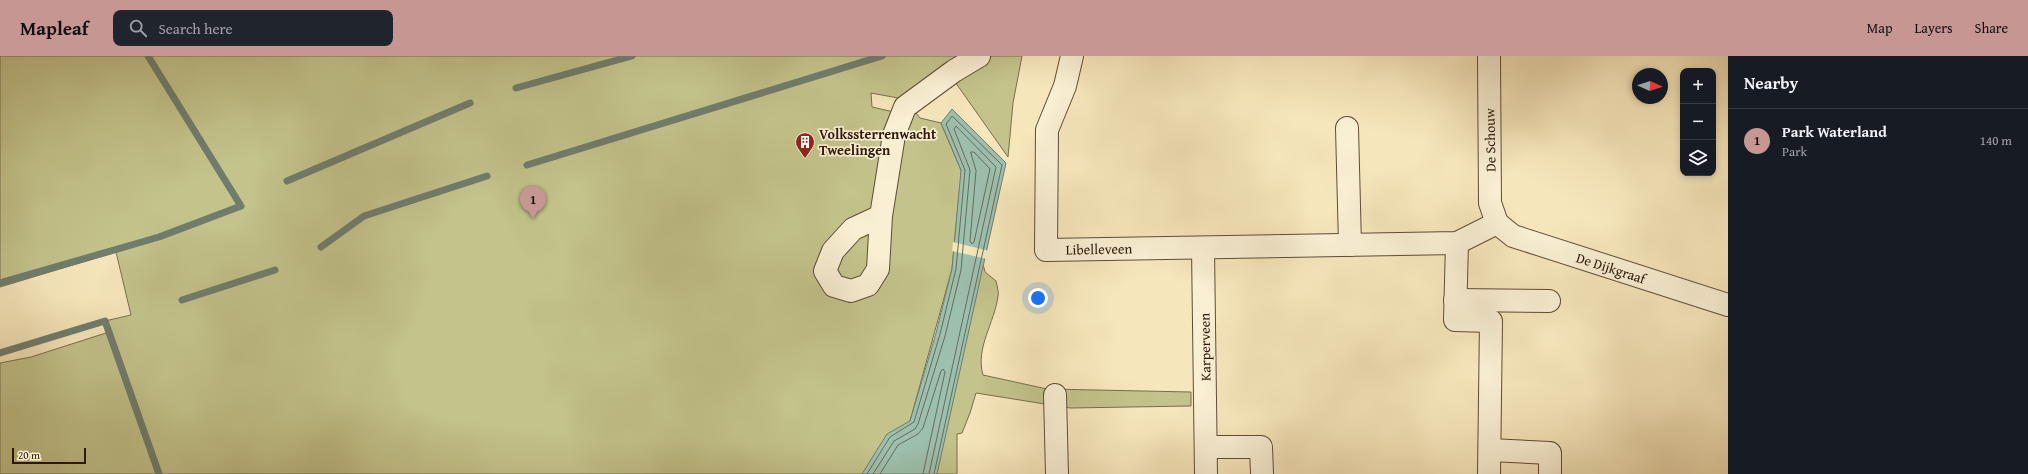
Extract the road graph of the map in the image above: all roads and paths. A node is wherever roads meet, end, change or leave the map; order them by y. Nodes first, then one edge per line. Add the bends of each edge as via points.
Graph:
1 (979, 56) edge
2 (1072, 56) edge
3 (1489, 56) edge
4 (1347, 128) dead end
5 (881, 216) dead end
6 (1497, 223) junction
7 (1457, 243) junction
8 (1350, 245) junction
9 (1203, 248) junction
10 (1455, 300) junction
11 (1549, 301) dead end
12 (1728, 305) edge
13 (1055, 395) dead end
14 (1206, 447) junction
15 (1490, 450) junction
16 (1057, 474) edge
17 (1206, 474) edge
18 (1262, 474) edge
19 (1489, 474) edge
20 (1550, 474) edge

1 - 5 street via 905,107 894,135
2 - 9 street, Libelleveen via 1065,86 1047,130 1046,250
3 - 6 street, De Schouw via 1490,203
4 - 8 street
6 - 7 street, Libelleveen
6 - 12 street, De Dijkgraaf via 1513,236
7 - 8 street, Libelleveen
7 - 10 street
8 - 9 street, Libelleveen
9 - 14 street, Karperveen
10 - 11 street
10 - 15 street via 1455,320 1491,321
13 - 16 street
14 - 17 street, Karperveen
14 - 18 street via 1262,447
15 - 19 street
15 - 20 street via 1550,453

